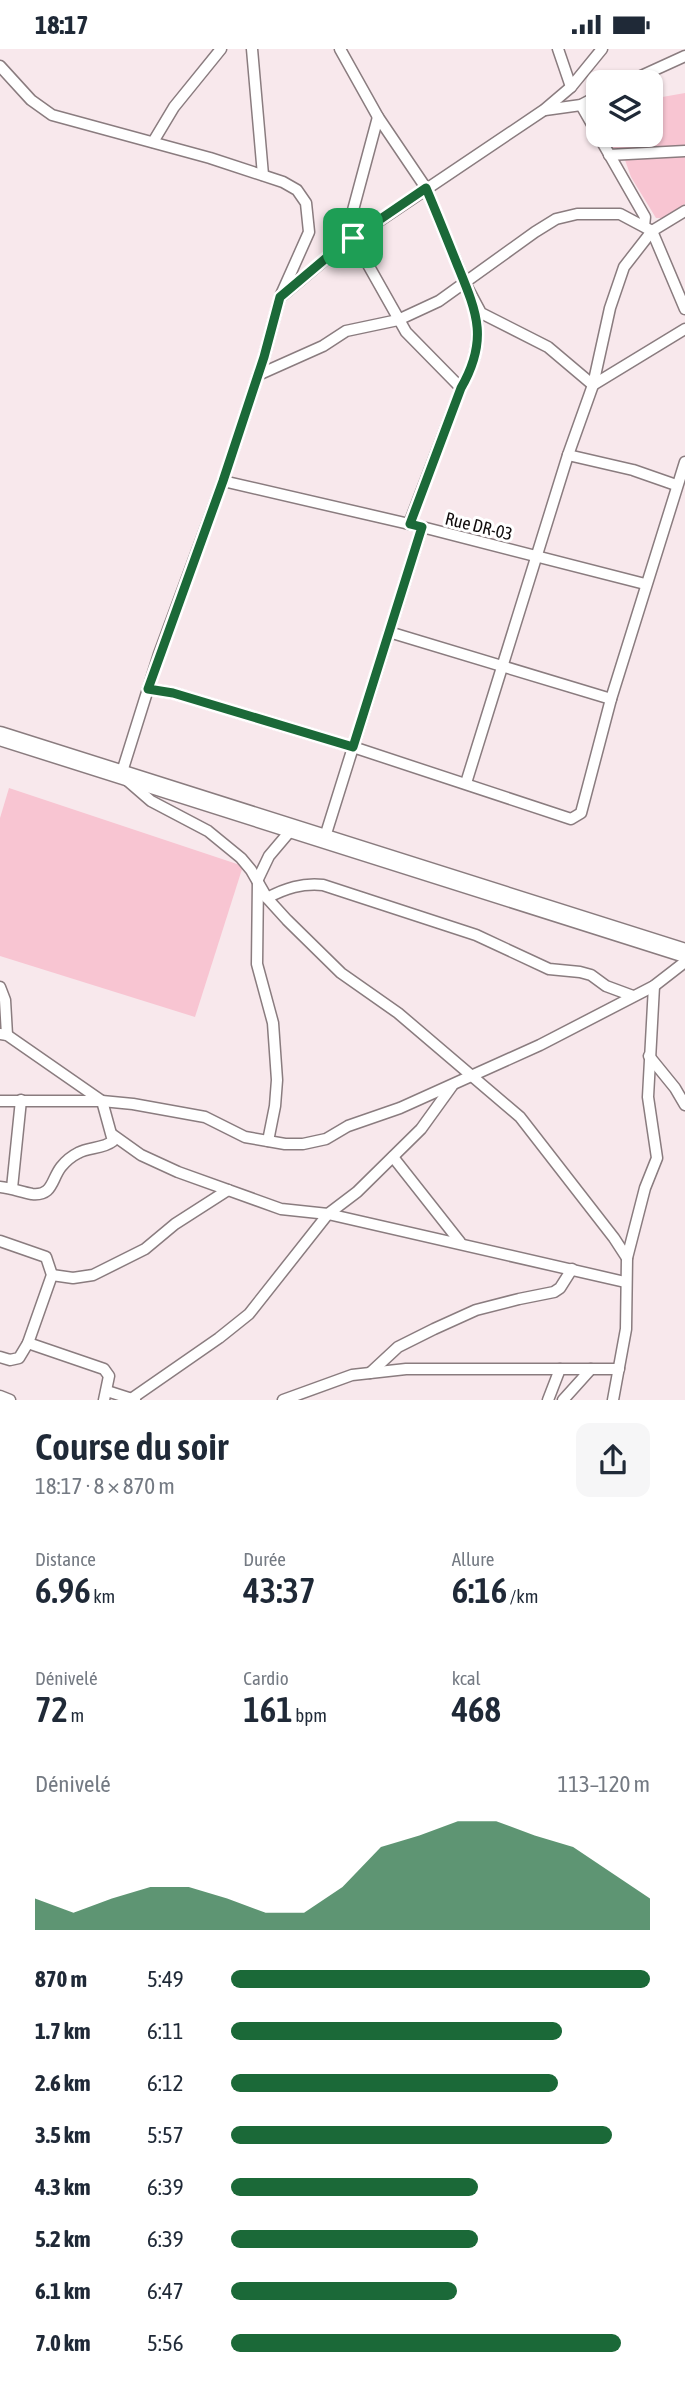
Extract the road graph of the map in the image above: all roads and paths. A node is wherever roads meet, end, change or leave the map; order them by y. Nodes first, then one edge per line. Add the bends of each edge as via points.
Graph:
1 (221, 49) edge
2 (252, 49) edge
3 (340, 49) edge
4 (558, 49) edge
5 (602, 49) edge
6 (685, 56) edge
7 (0, 66) edge
8 (654, 70) edge
9 (571, 87) junction
10 (586, 102) edge
11 (581, 105) junction
12 (544, 110) junction
13 (378, 117) junction
14 (153, 142) junction
15 (685, 151) edge
16 (609, 155) junction
17 (263, 175) junction
18 (426, 188) junction
19 (685, 211) edge
20 (648, 228) junction
21 (353, 238) junction
22 (338, 248) junction
23 (465, 283) junction
24 (280, 297) junction
25 (472, 299) junction
26 (685, 309) edge
27 (398, 320) junction
28 (685, 329) edge
29 (258, 375) junction
30 (593, 384) junction
31 (461, 388) junction
32 (568, 455) junction
33 (685, 462) edge
34 (223, 481) junction
35 (678, 489) edge
36 (410, 524) junction
37 (422, 527) junction
38 (536, 556) junction
39 (645, 584) junction
40 (389, 632) junction
41 (502, 666) junction
42 (148, 689) junction
43 (611, 699) junction
44 (0, 736) edge
45 (353, 747) junction
46 (121, 775) junction
47 (466, 783) junction
48 (291, 830) junction
49 (324, 840) junction
50 (258, 879) junction
51 (267, 898) junction
52 (685, 953) edge
53 (685, 962) edge
54 (0, 986) edge
55 (654, 986) junction
56 (633, 996) junction
57 (3, 1035) edge
58 (649, 1056) junction
59 (471, 1077) junction
60 (452, 1086) junction
61 (21, 1100) junction
62 (0, 1101) edge
63 (102, 1101) junction
64 (685, 1105) edge
65 (113, 1135) junction
66 (268, 1141) junction
67 (393, 1157) junction
68 (0, 1187) edge
69 (12, 1188) junction
70 (228, 1190) junction
71 (328, 1214) junction
72 (0, 1241) edge
73 (461, 1242) junction
74 (627, 1258) junction
75 (572, 1269) junction
76 (52, 1275) junction
77 (625, 1282) junction
78 (28, 1343) junction
79 (0, 1357) edge
80 (560, 1369) junction
81 (591, 1369) junction
82 (619, 1369) junction
83 (370, 1373) junction
84 (0, 1396) edge
85 (106, 1396) edge
86 (133, 1399) edge
87 (10, 1400) edge
88 (284, 1400) edge
89 (548, 1400) edge
90 (563, 1400) edge
91 (613, 1400) edge

1 - 14 street via 174,107
2 - 17 street
3 - 13 street
4 - 9 street
5 - 9 street
6 - 8 street
7 - 14 street via 51,115
9 - 12 street
10 - 11 street
11 - 12 street
11 - 16 street
12 - 18 street
13 - 18 street
13 - 22 street
14 - 17 street
15 - 16 street
16 - 20 street
17 - 24 street via 297,190 306,203 309,232
18 - 21 street
18 - 23 street
19 - 20 street
20 - 23 street via 620,215 577,214 556,219
20 - 26 street
20 - 30 street via 624,267
21 - 22 street
21 - 27 street
22 - 24 street
23 - 25 street
23 - 27 street
24 - 29 street
25 - 30 street via 481,313 548,347
25 - 31 street via 477,347
27 - 29 street via 346,331 324,346
27 - 31 street
28 - 30 street
29 - 34 street
30 - 32 street
31 - 36 street
32 - 35 street via 633,470
32 - 38 street
33 - 35 street
34 - 36 street, Rue DR-03
34 - 42 street
35 - 39 street
36 - 37 street, Rue DR-03
37 - 38 street, Rue DR-03
37 - 40 street
38 - 39 street, Rue DR-03
38 - 41 street
39 - 43 street
40 - 41 street
40 - 45 street
41 - 43 street
41 - 47 street
42 - 45 street
42 - 46 street
43 - 47 street via 581,813 575,818
44 - 46 highway
45 - 47 street
45 - 49 street
46 - 48 highway
46 - 50 street via 151,801 208,831
48 - 49 highway
48 - 50 street via 269,856
49 - 52 highway
50 - 51 street
50 - 66 street via 257,964 273,1023 277,1080
51 - 56 street via 284,889 323,885 476,935 549,969 592,975
51 - 59 street via 341,973 398,1013
53 - 55 street
54 - 57 street via 5,1000
55 - 56 street
55 - 58 street
56 - 59 street
57 - 63 street
58 - 64 street
58 - 74 street via 648,1097 657,1158
59 - 60 street
59 - 74 street via 520,1117
60 - 66 street via 326,1139 303,1144
60 - 67 street via 421,1129
61 - 62 street
61 - 63 street
61 - 69 street
63 - 65 street
63 - 66 street via 205,1117 245,1137
65 - 69 street via 107,1146 75,1154 44,1193
65 - 70 street via 178,1173
67 - 71 street
67 - 73 street
68 - 69 street
70 - 71 street via 281,1209
70 - 76 street via 145,1249 93,1275
71 - 73 street
71 - 86 street via 249,1314
72 - 76 street via 46,1257
73 - 75 street
74 - 77 street
75 - 77 street
75 - 83 street via 554,1293 476,1310 398,1347
76 - 78 street
77 - 82 street via 626,1329
78 - 79 street via 19,1358
78 - 85 street via 104,1369 109,1376
80 - 81 street
80 - 83 street
80 - 89 street
81 - 82 street
81 - 90 street
82 - 91 street
83 - 88 street
84 - 87 street
85 - 86 street

